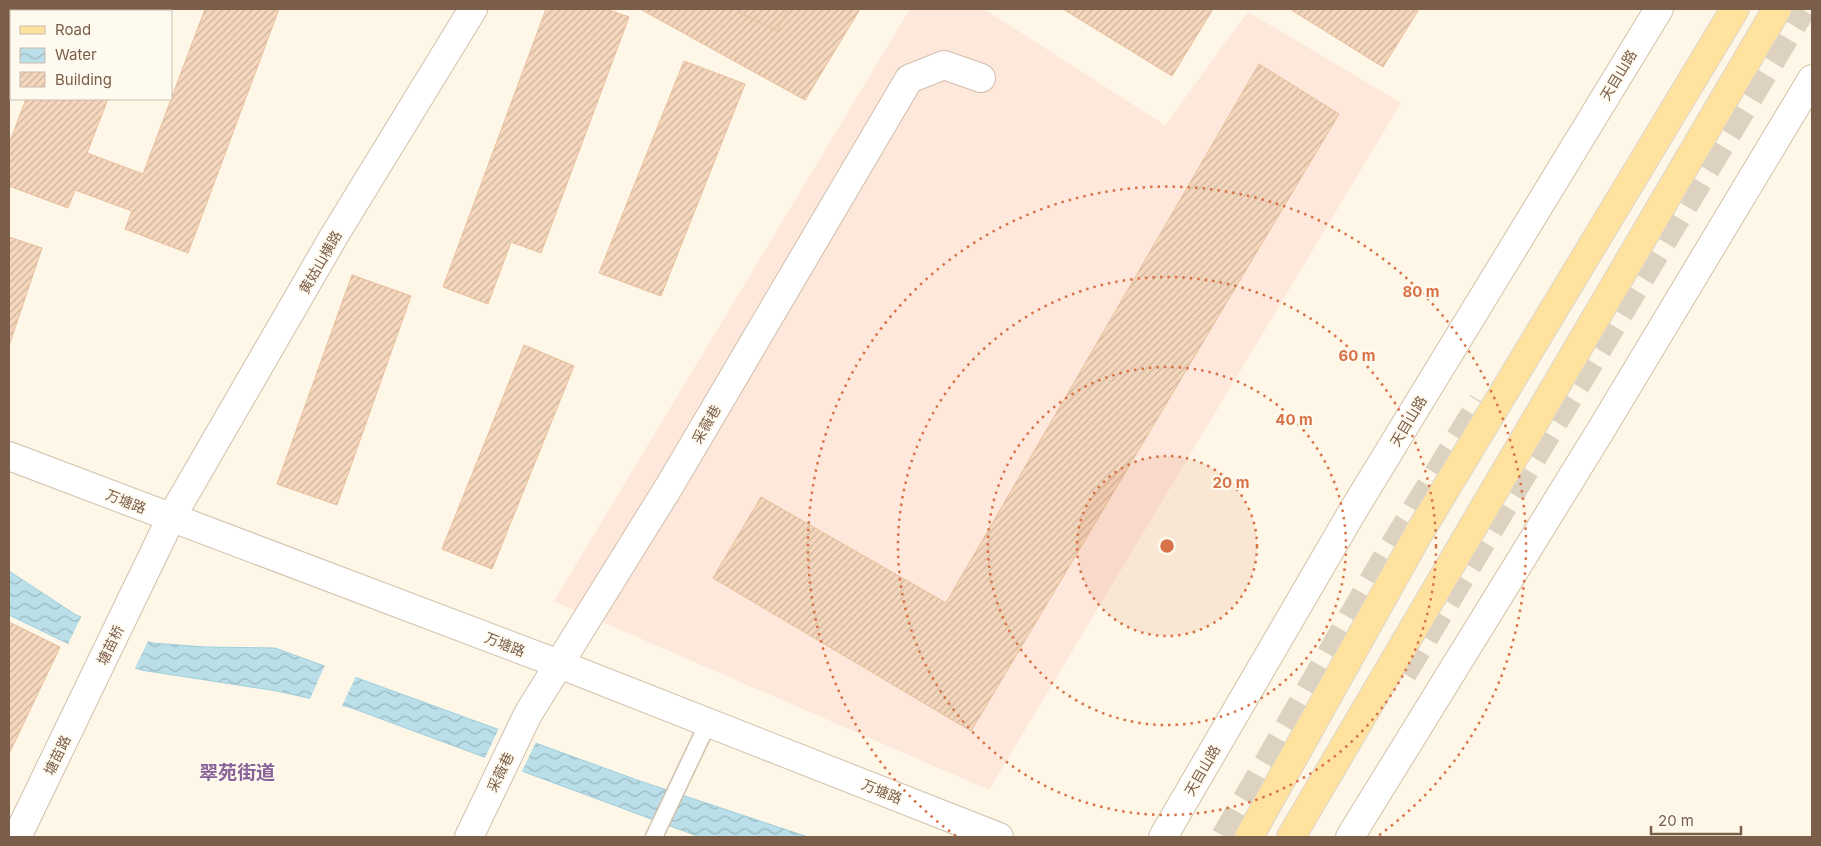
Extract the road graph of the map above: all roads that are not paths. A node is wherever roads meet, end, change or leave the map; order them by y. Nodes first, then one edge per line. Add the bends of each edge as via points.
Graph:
1 (473, 9) edge
2 (1659, 9) edge
3 (1735, 9) edge
4 (1777, 9) edge
5 (981, 78) dead end
6 (1812, 79) edge
7 (9, 456) edge
8 (171, 518) junction
9 (559, 664) junction
10 (97, 673) joint
11 (708, 723) junction
12 (657, 832) edge
13 (17, 837) edge
14 (469, 837) edge
15 (998, 837) edge
16 (1162, 837) edge
17 (1249, 837) edge
18 (1291, 837) edge
19 (1350, 837) edge

1 - 8 street, 黄姑山横路 via 334,236
2 - 16 street, 天目山路 via 1354,509
3 - 17 main road via 1416,538
4 - 18 main road
5 - 9 street, 采薇巷 via 944,65 909,79 670,485
6 - 19 street
7 - 8 street, 万塘路
8 - 9 street, 万塘路
8 - 10 street, 塘苗桥
9 - 11 street, 万塘路
9 - 14 street, 采薇巷 via 528,714
10 - 13 street, 塘苗路
11 - 12 lane
11 - 15 street, 万塘路

